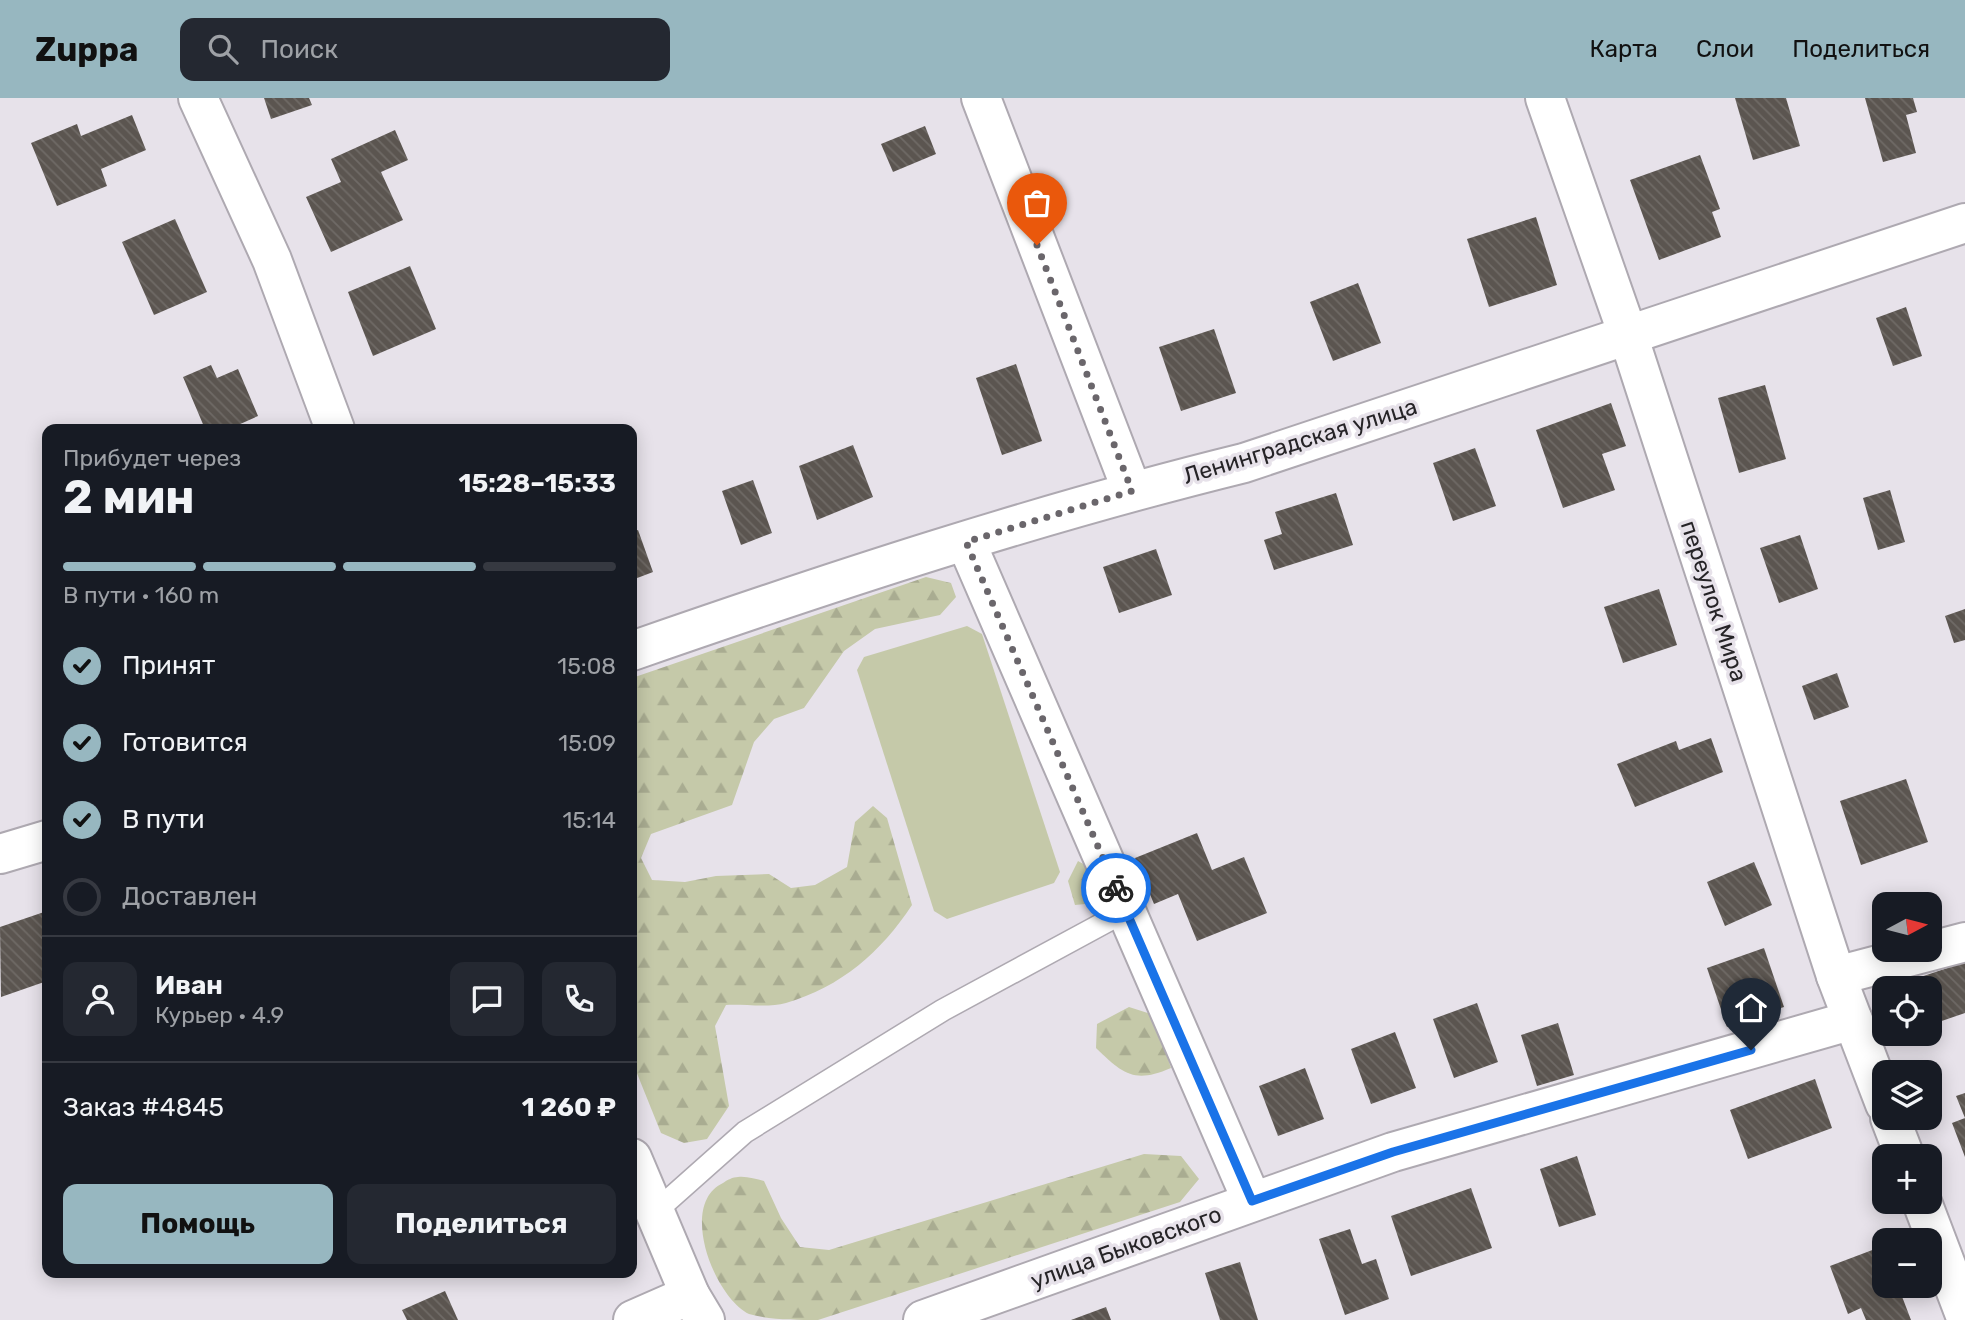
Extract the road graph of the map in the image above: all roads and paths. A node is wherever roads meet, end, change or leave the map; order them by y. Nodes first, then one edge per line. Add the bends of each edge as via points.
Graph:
1 (198, 98) edge
2 (981, 98) edge
3 (1545, 98) edge
4 (1965, 223) edge
5 (1628, 335) junction
6 (333, 424) edge
7 (1132, 491) junction
8 (966, 542) junction
9 (637, 649) edge
10 (42, 841) edge
11 (0, 854) edge
12 (1126, 911) junction
13 (1965, 942) edge
14 (1836, 976) junction
15 (1853, 1020) junction
16 (1872, 1070) edge
17 (637, 1170) edge
18 (1252, 1201) junction
19 (655, 1212) junction
20 (1927, 1214) edge
21 (698, 1308) edge
22 (1965, 1315) edge
23 (633, 1320) edge
24 (923, 1320) edge

1 - 6 street via 272,260
2 - 7 street
3 - 5 street, переулок Мира
4 - 5 street, Ленинградская улица
5 - 7 street, Ленинградская улица via 1244,463
5 - 14 street, переулок Мира
7 - 8 street, Ленинградская улица
8 - 9 street, Ленинградская улица
8 - 12 street
10 - 11 street
12 - 18 street
12 - 19 lane via 943,1010 745,1132
13 - 14 street
14 - 15 street, переулок Мира
15 - 16 street, переулок Мира
15 - 18 street, улица Быковского via 1393,1152
17 - 19 street
18 - 24 street, улица Быковского
19 - 21 street
20 - 22 street
21 - 23 street

